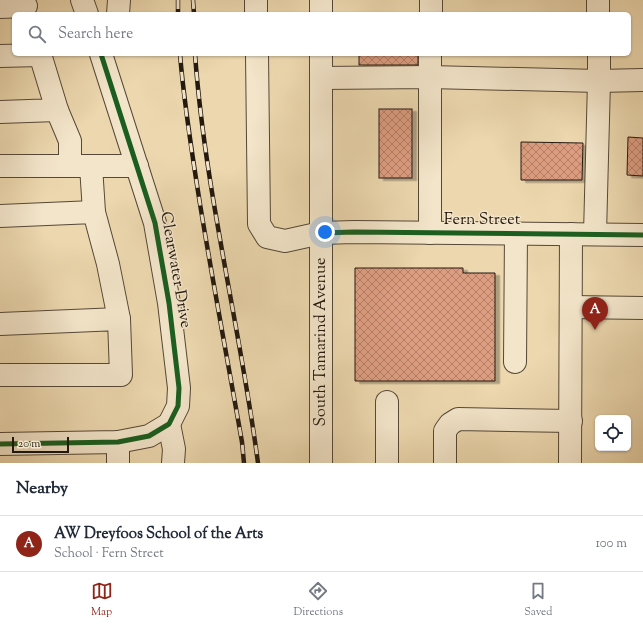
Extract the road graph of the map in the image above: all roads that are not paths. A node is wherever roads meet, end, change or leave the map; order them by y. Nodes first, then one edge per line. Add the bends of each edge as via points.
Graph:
1 (82, 0) edge
2 (119, 0) edge
3 (256, 0) edge
4 (321, 0) edge
5 (431, 0) edge
6 (598, 0) edge
7 (0, 7) edge
8 (26, 7) edge
9 (86, 12) edge
10 (118, 12) edge
11 (256, 12) edge
12 (321, 12) edge
13 (431, 12) edge
14 (598, 12) edge
15 (0, 56) edge
16 (12, 56) edge
17 (40, 56) edge
18 (102, 56) edge
19 (112, 56) edge
20 (257, 56) edge
21 (321, 56) edge
22 (430, 56) edge
23 (599, 56) edge
24 (109, 76) junction
25 (430, 77) junction
26 (321, 78) junction
27 (599, 80) junction
28 (643, 80) edge
29 (57, 110) junction
30 (0, 112) edge
31 (0, 166) edge
32 (80, 166) junction
33 (137, 166) junction
34 (94, 212) junction
35 (0, 216) edge
36 (321, 233) junction
37 (430, 233) junction
38 (516, 233) junction
39 (571, 234) junction
40 (595, 234) junction
41 (643, 235) edge
42 (571, 307) junction
43 (643, 308) edge
44 (119, 319) junction
45 (0, 324) edge
46 (515, 362) dead end
47 (0, 375) edge
48 (387, 402) dead end
49 (571, 421) junction
50 (169, 424) junction
51 (0, 444) edge
52 (118, 452) edge
53 (173, 463) edge
54 (321, 463) edge
55 (386, 463) edge
56 (445, 463) edge
57 (570, 463) edge

1 - 9 street
2 - 10 street
3 - 11 street
4 - 12 street
5 - 13 street
6 - 14 street
7 - 8 street
15 - 16 street
17 - 29 street
18 - 24 street, Clearwater Drive
19 - 24 street
20 - 36 street, Fern Street via 259,224 266,237 285,241
21 - 26 street, South Tamarind Avenue
22 - 25 street
23 - 27 street
24 - 33 street, Clearwater Drive
25 - 26 street
25 - 27 street
25 - 37 street
26 - 36 street, South Tamarind Avenue
27 - 28 street
27 - 40 street
29 - 30 street
29 - 32 street
31 - 32 street
32 - 33 street
32 - 34 street
33 - 50 street, Clearwater Drive via 156,223 169,303 179,388 178,406
34 - 35 street
34 - 44 street
36 - 37 street, Fern Street
36 - 54 street, South Tamarind Avenue
37 - 38 street, Fern Street
38 - 39 street, Fern Street
38 - 46 street
39 - 40 street, Fern Street
39 - 42 street
40 - 41 street, Fern Street
42 - 43 street
42 - 49 street
44 - 45 street
44 - 47 street via 121,375
48 - 55 street
49 - 56 street via 458,419 450,424 446,431
49 - 57 street
50 - 52 street
50 - 53 street via 174,449
51 - 52 street

